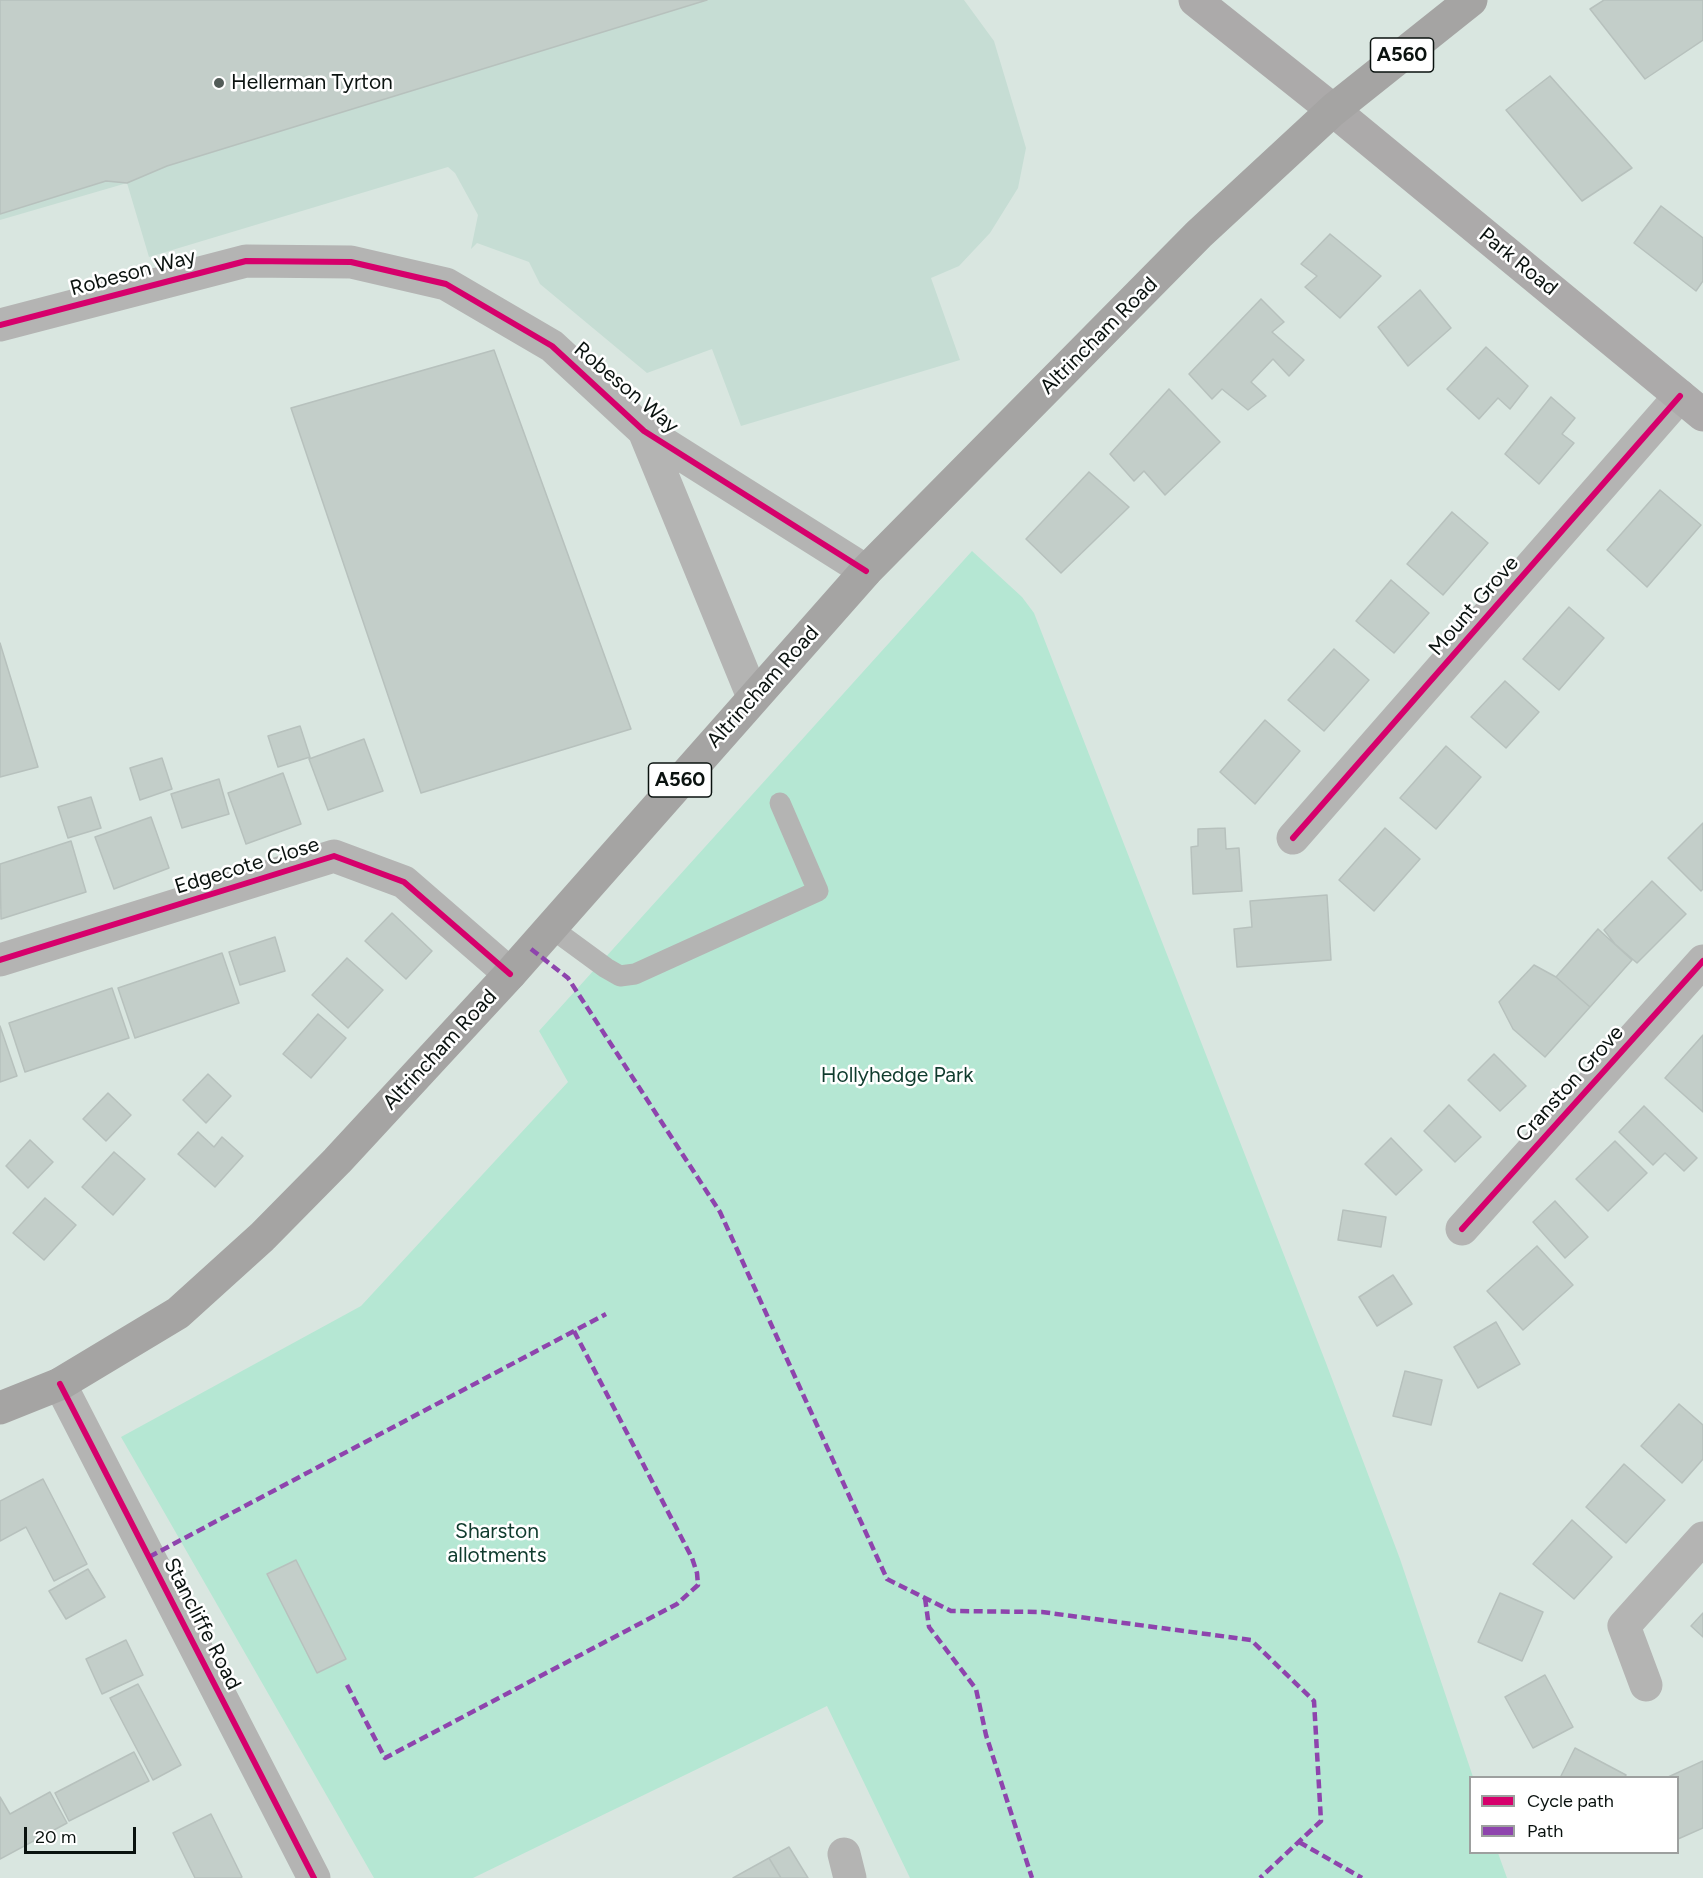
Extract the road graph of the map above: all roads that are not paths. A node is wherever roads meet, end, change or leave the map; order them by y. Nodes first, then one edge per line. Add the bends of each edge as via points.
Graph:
1 (1195, 0) edge
2 (1471, 0) edge
3 (1333, 110) junction
4 (0, 325) edge
5 (1692, 406) edge
6 (644, 431) junction
7 (866, 571) junction
8 (753, 698) junction
9 (780, 803) dead end
10 (1293, 838) dead end
11 (550, 927) junction
12 (0, 960) edge
13 (1703, 961) edge
14 (510, 974) junction
15 (1462, 1229) dead end
16 (60, 1384) junction
17 (0, 1408) edge
18 (1703, 1538) edge
19 (1646, 1685) dead end
20 (314, 1878) edge

1 - 3 main road, Park Road
2 - 3 main road, Altrincham Road / A560
3 - 5 main road, Park Road
3 - 7 main road, Altrincham Road / A560 via 1198,234
4 - 6 street, Robeson Way via 246,261 351,262 446,284 552,346
5 - 10 street, Mount Grove
6 - 7 street, Robeson Way
6 - 8 street, Robeson Way
7 - 8 main road, Altrincham Road / A560
8 - 11 main road, Altrincham Road / A560
9 - 11 lane via 818,891 635,974 620,976
11 - 14 main road, Altrincham Road / A560
12 - 14 street, Edgecote Close via 334,856 404,882
13 - 15 street, Cranston Grove
14 - 16 main road, Altrincham Road / A560 via 262,1237 178,1312
16 - 17 main road, Altrincham Road / A560
16 - 20 street, Stancliffe Road
18 - 19 street via 1624,1626

